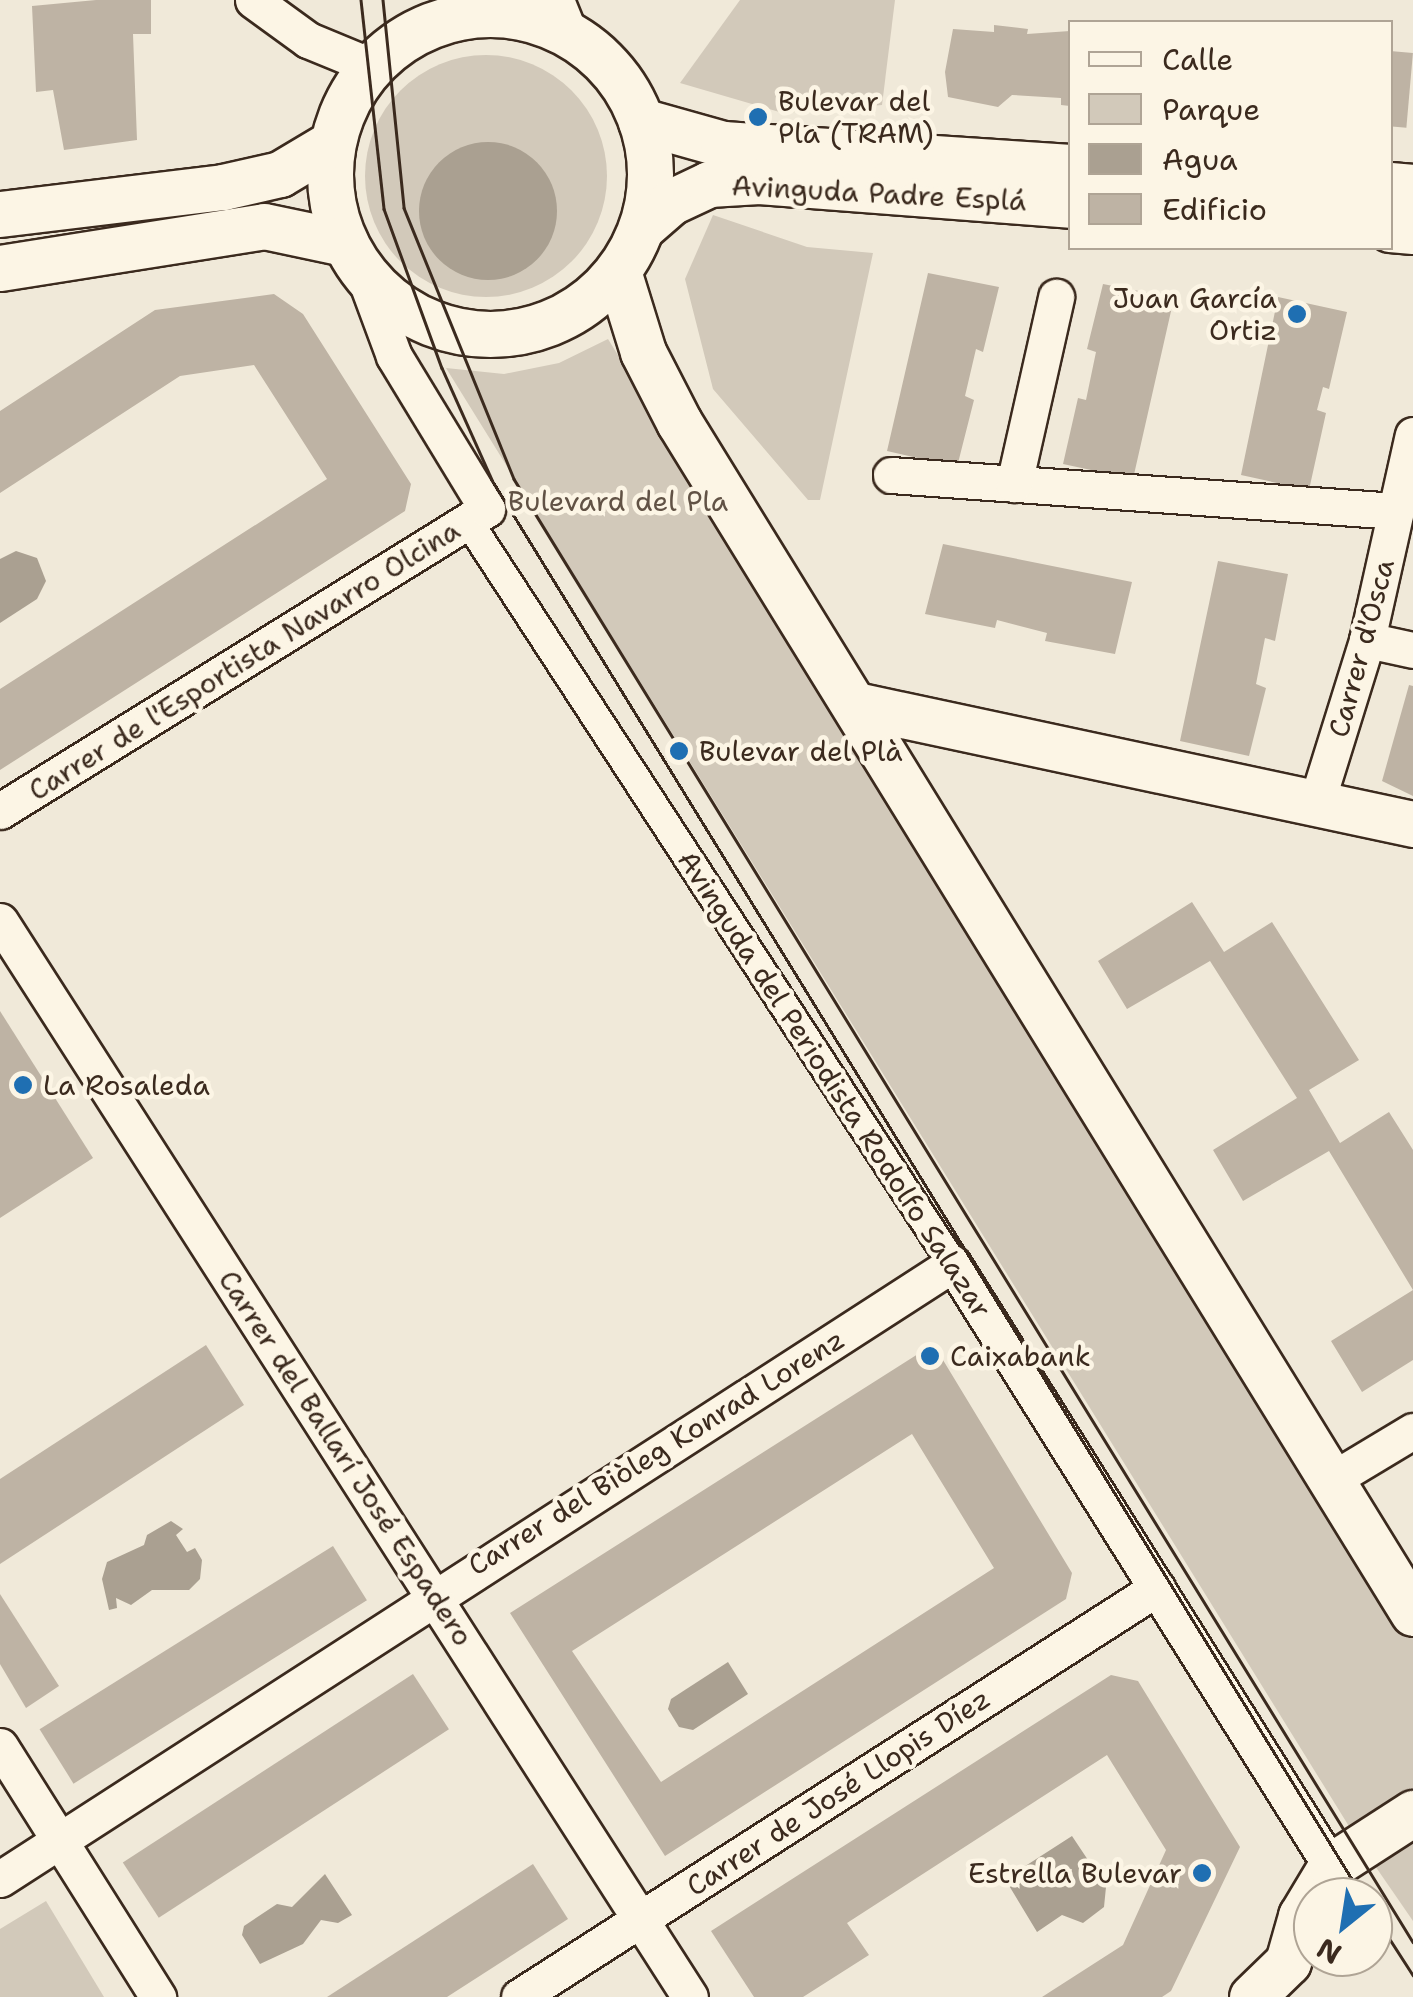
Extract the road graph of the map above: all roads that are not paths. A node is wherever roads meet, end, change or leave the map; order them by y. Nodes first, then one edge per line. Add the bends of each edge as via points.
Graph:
1 (253, 0) edge
2 (448, 10) edge
3 (563, 18) edge
4 (370, 66) junction
5 (641, 121) junction
6 (332, 143) junction
7 (1068, 167) edge
8 (1068, 205) edge
9 (0, 214) edge
10 (641, 228) junction
11 (354, 258) junction
12 (0, 268) edge
13 (618, 271) junction
14 (1056, 296) dead end
15 (1413, 435) edge
16 (890, 475) dead end
17 (1014, 484) junction
18 (1396, 511) junction
19 (478, 515) junction
20 (1367, 640) junction
21 (1413, 650) edge
22 (856, 704) junction
23 (1317, 802) junction
24 (0, 811) edge
25 (1413, 824) edge
26 (0, 921) edge
27 (953, 1264) junction
28 (1413, 1431) edge
29 (1333, 1479) junction
30 (1158, 1588) junction
31 (434, 1594) junction
32 (1413, 1613) edge
33 (0, 1746) edge
34 (1413, 1813) edge
35 (61, 1841) junction
36 (1331, 1866) junction
37 (0, 1879) edge
38 (642, 1918) junction
39 (1296, 1980) edge
40 (158, 1997) edge
41 (519, 1997) edge
42 (690, 1997) edge
43 (1252, 1997) edge

1 - 4 street via 308,40
2 - 3 street
2 - 4 street
3 - 5 street via 614,72
4 - 6 street via 340,115
5 - 7 street, Avinguda Padre Esplá via 723,144
5 - 10 street via 649,193
6 - 9 street via 280,174 223,187
6 - 11 street via 331,194
8 - 10 street, Avinguda Padre Esplá via 759,181 709,184 671,202
10 - 13 street
11 - 12 street via 264,226
11 - 13 street via 424,320 491,334 562,318
11 - 19 street, Avinguda del Periodista Rodolfo Salazar via 394,356
13 - 22 street via 642,352 680,422
14 - 17 street
15 - 18 street, Carrer d'Osca
16 - 17 street
17 - 18 street
18 - 20 street, Carrer d'Osca
19 - 24 street, Carrer de l'Esportista Navarro Olcina
19 - 27 street, Avinguda del Periodista Rodolfo Salazar
20 - 21 street
20 - 23 street, Carrer d'Osca
22 - 23 street
22 - 29 street
23 - 25 street
26 - 31 street, Carrer del Ballarí José Espadero
27 - 30 street, Avinguda del Periodista Rodolfo Salazar
27 - 31 street, Carrer del Biòleg Konrad Lorenz
28 - 29 street
29 - 32 street
30 - 36 street, Avinguda del Periodista Rodolfo Salazar
30 - 38 street, Carrer de José Llopis Díez
31 - 35 street, Carrer del Biòleg Konrad Lorenz
31 - 38 street, Carrer del Ballarí José Espadero
33 - 35 street
34 - 36 street
35 - 37 street, Carrer del Biòleg Konrad Lorenz
35 - 40 street
36 - 39 street via 1301,1916
38 - 41 street, Carrer de José Llopis Díez
38 - 42 street, Carrer del Ballarí José Espadero
39 - 43 street

